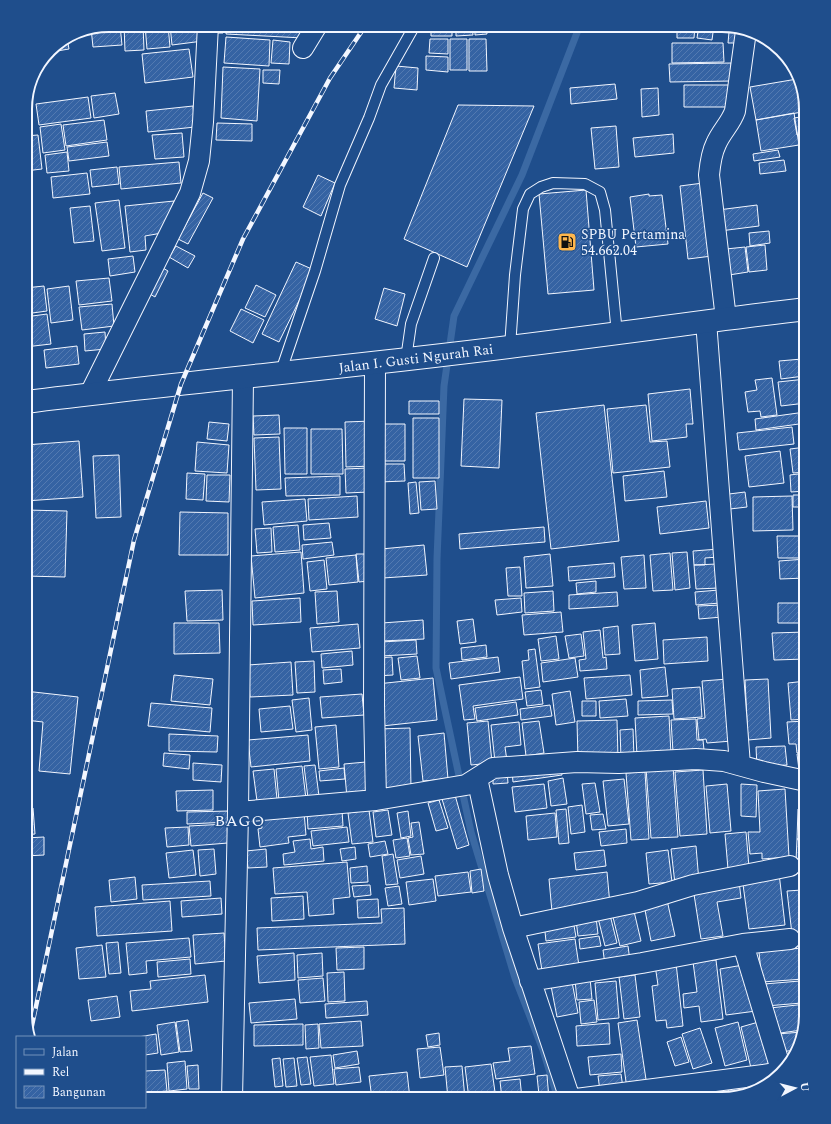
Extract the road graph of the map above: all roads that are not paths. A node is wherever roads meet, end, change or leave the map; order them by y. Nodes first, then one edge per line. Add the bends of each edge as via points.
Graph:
1 (208, 32) edge
2 (313, 32) edge
3 (411, 32) edge
4 (745, 36) edge
5 (304, 48) dead end
6 (434, 258) dead end
7 (799, 310) edge
8 (716, 320) junction
9 (617, 334) junction
10 (510, 347) junction
11 (406, 359) junction
12 (374, 363) junction
13 (280, 374) junction
14 (243, 378) junction
15 (90, 394) junction
16 (32, 401) edge
17 (740, 765) junction
18 (799, 780) edge
19 (465, 784) junction
20 (376, 800) junction
21 (238, 812) junction
22 (790, 866) dead end
23 (513, 928) junction
24 (790, 939) dead end
25 (743, 944) junction
26 (530, 981) junction
27 (778, 1068) edge
28 (774, 1072) edge
29 (232, 1092) edge
30 (568, 1092) edge
31 (630, 1092) edge

1 - 15 street via 199,161 190,193
2 - 5 street
3 - 13 lane via 381,85 340,185 315,271
4 - 8 street via 735,111 732,121 715,144 709,175
6 - 11 lane via 411,324
7 - 8 highway, Jalan I. Gusti Ngurah Rai
8 - 9 highway, Jalan I. Gusti Ngurah Rai
8 - 17 street
9 - 10 highway, Jalan I. Gusti Ngurah Rai
9 - 10 lane via 605,210 600,192 586,184 552,183 530,194 523,209
10 - 11 highway, Jalan I. Gusti Ngurah Rai
11 - 12 highway, Jalan I. Gusti Ngurah Rai
12 - 13 highway, Jalan I. Gusti Ngurah Rai
12 - 20 street
13 - 14 highway, Jalan I. Gusti Ngurah Rai
14 - 15 highway, Jalan I. Gusti Ngurah Rai
14 - 21 street
15 - 16 highway, Jalan I. Gusti Ngurah Rai
17 - 18 street
17 - 19 street via 696,759 619,763 577,762 494,768
19 - 20 street
19 - 23 street via 498,875
20 - 21 street
21 - 29 street
22 - 23 street via 693,885 638,902
23 - 26 street
24 - 25 street
25 - 26 street
25 - 27 street via 779,1063
26 - 30 street
28 - 31 street

